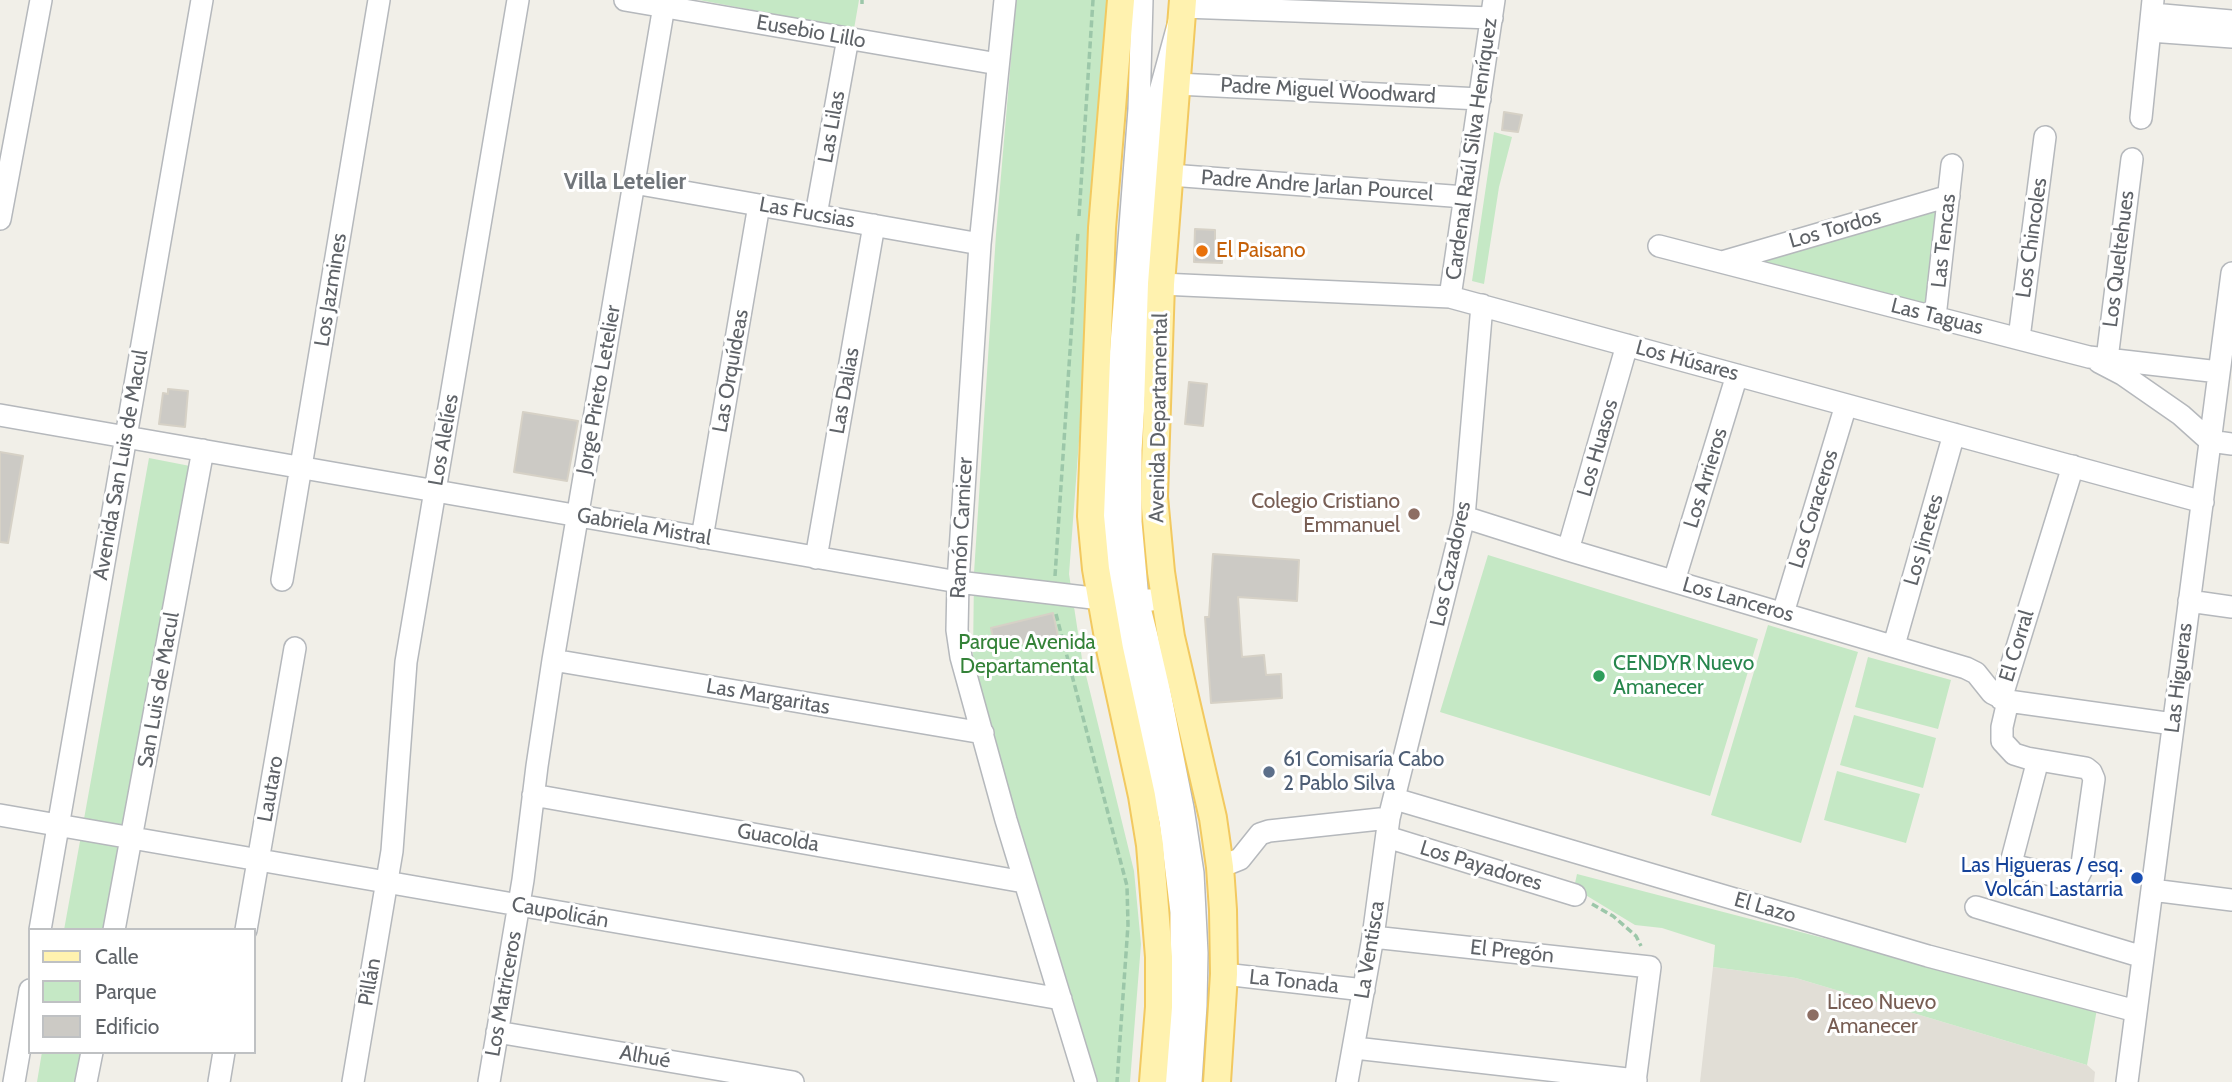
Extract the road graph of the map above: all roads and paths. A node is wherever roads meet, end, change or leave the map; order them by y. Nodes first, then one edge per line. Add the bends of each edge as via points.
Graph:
1 (41, 0) edge
2 (202, 0) edge
3 (379, 0) edge
4 (517, 0) edge
5 (625, 0) edge
6 (1005, 0) edge
7 (1121, 0) edge
8 (1142, 0) edge
9 (665, 3) edge
10 (1183, 3) edge
11 (1493, 9) edge
12 (2151, 15) edge
13 (2232, 21) edge
14 (2232, 37) edge
15 (848, 38) junction
16 (998, 64) junction
17 (1177, 84) junction
18 (1480, 99) junction
19 (2141, 118) dead end
20 (2045, 137) dead end
21 (2132, 159) dead end
22 (1952, 166) dead end
23 (1170, 176) junction
24 (634, 183) junction
25 (1949, 196) junction
26 (1465, 197) junction
27 (759, 205) junction
28 (816, 215) junction
29 (0, 219) edge
30 (874, 225) junction
31 (979, 244) junction
32 (1659, 246) dead end
33 (1721, 262) junction
34 (2232, 273) edge
35 (2232, 279) edge
36 (1161, 284) junction
37 (1450, 297) junction
38 (1482, 305) junction
39 (1936, 317) junction
40 (2019, 338) junction
41 (1627, 345) junction
42 (2098, 358) junction
43 (2219, 372) junction
44 (1737, 375) junction
45 (1846, 405) junction
46 (0, 415) edge
47 (1954, 434) junction
48 (126, 437) junction
49 (2210, 441) junction
50 (2232, 444) edge
51 (202, 450) junction
52 (301, 467) junction
53 (2073, 467) junction
54 (436, 491) junction
55 (2203, 502) junction
56 (577, 516) junction
57 (1464, 517) junction
58 (702, 538) junction
59 (1569, 550) junction
60 (816, 558) junction
61 (282, 580) dead end
62 (1674, 581) junction
63 (958, 582) junction
64 (1120, 599) junction
65 (1165, 601) junction
66 (2189, 601) junction
67 (2232, 607) edge
68 (1783, 613) junction
69 (1894, 645) junction
70 (295, 648) dead end
71 (553, 660) junction
72 (2004, 700) junction
73 (2174, 724) junction
74 (983, 733) junction
75 (2038, 760) junction
76 (533, 795) junction
77 (0, 815) edge
78 (1390, 818) junction
79 (58, 825) junction
80 (131, 838) junction
81 (258, 860) junction
82 (1220, 867) junction
83 (1024, 882) junction
84 (387, 883) junction
85 (2152, 890) junction
86 (1575, 895) joint
87 (2232, 900) edge
88 (519, 906) junction
89 (1976, 907) dead end
90 (40, 928) edge
91 (114, 928) edge
92 (246, 928) edge
93 (1373, 937) junction
94 (2143, 957) junction
95 (1650, 967) junction
96 (1224, 974) junction
97 (1364, 990) junction
98 (1062, 999) junction
99 (28, 1002) edge
100 (2136, 1011) junction
101 (497, 1032) junction
102 (1355, 1048) junction
103 (92, 1054) edge
104 (224, 1054) edge
105 (1635, 1081) edge
106 (14, 1082) edge
107 (86, 1082) edge
108 (219, 1082) edge
109 (353, 1082) edge
110 (489, 1082) edge
111 (793, 1082) edge
112 (1086, 1082) edge
113 (1153, 1082) edge
114 (1174, 1082) edge
115 (1191, 1082) edge
116 (1217, 1082) edge
117 (1347, 1082) edge
118 (2127, 1082) edge

1 - 29 street
2 - 48 street, Avenida San Luis de Macul
3 - 52 street, Los Jazmines
4 - 54 street, Los Alelíes
5 - 9 street, Eusebio Lillo
6 - 16 street, Ramón Carnicer
7 - 64 main road via 1102,228 1091,471 1091,516
8 - 64 street via 1139,109 1114,437
9 - 15 street, Eusebio Lillo
9 - 24 street, Jorge Prieto Letelier
10 - 11 street
10 - 17 main road, Avenida Departamental
10 - 64 street via 1159,95 1149,168 1131,450 1131,522
11 - 18 street, Cardenal Raúl Silva Henríquez
12 - 13 street
12 - 14 street
12 - 19 street
15 - 16 street, Eusebio Lillo
15 - 28 street, Las Lilas
16 - 31 street, Ramón Carnicer
17 - 18 street, Padre Miguel Woodward
17 - 23 main road, Avenida Departamental
18 - 26 street, Cardenal Raúl Silva Henríquez
20 - 40 street, Los Chincoles
21 - 42 street, Los Queltehues
22 - 25 street, Las Tencas
23 - 26 street, Padre Andre Jarlan Pourcel
23 - 36 main road, Avenida Departamental
24 - 27 street, Las Fucsias
24 - 56 street, Jorge Prieto Letelier
25 - 33 street, Los Tordos
25 - 39 street, Las Tencas
26 - 37 street, Cardenal Raúl Silva Henríquez
27 - 28 street, Las Fucsias
27 - 58 street, Las Orquídeas
28 - 30 street, Las Fucsias
30 - 31 street, Las Fucsias
30 - 60 street, Las Dalias
31 - 63 street, Ramón Carnicer
32 - 33 street, Las Taguas
33 - 39 street, Las Taguas
34 - 35 street, Las Higueras
35 - 43 street, Las Higueras
36 - 37 street, Los Húsares
36 - 65 main road, Avenida Departamental via 1154,497
37 - 38 street, Los Húsares
38 - 41 street, Los Húsares
38 - 57 street, Los Cazadores
39 - 40 street, Las Taguas
40 - 42 street, Las Taguas
41 - 44 street, Los Húsares
41 - 59 street, Los Huasos
42 - 43 street, Las Taguas
42 - 49 street via 2181,415
43 - 49 street, Las Higueras
44 - 45 street, Los Húsares
44 - 62 street, Los Arrieros
45 - 47 street, Los Húsares
45 - 68 street, Los Coraceros
46 - 48 street, Gabriela Mistral
47 - 53 street, Los Húsares
47 - 69 street, Los Jinetes
48 - 51 street, Gabriela Mistral
48 - 79 street, Avenida San Luis de Macul
49 - 50 street
49 - 55 street, Las Higueras
51 - 52 street, Gabriela Mistral
51 - 80 street, San Luis de Macul
52 - 54 street, Gabriela Mistral
52 - 61 street, Los Jazmines
53 - 55 street, Los Húsares
53 - 72 street, El Corral
54 - 56 street, Gabriela Mistral
54 - 84 street, Los Alelíes via 406,663
55 - 66 street, Las Higueras
56 - 58 street, Gabriela Mistral
56 - 71 street, Jorge Prieto Letelier
57 - 59 street, Los Lanceros
57 - 78 street, Los Cazadores
58 - 60 street, Gabriela Mistral
59 - 62 street, Los Lanceros
60 - 63 street, Gabriela Mistral
62 - 68 street, Los Lanceros
63 - 64 street, Gabriela Mistral
63 - 74 street, Ramón Carnicer via 961,657
64 - 65 street, Gabriela Mistral
64 - 113 main road via 1156,901 1159,1007
64 - 114 street via 1170,821 1181,912
64 - 115 street via 1156,672 1192,873 1197,953
65 - 82 main road, Avenida Departamental
66 - 67 street
66 - 73 street, Las Higueras
68 - 69 street, Los Lanceros
69 - 72 street, Los Lanceros via 1976,673
70 - 81 street, Lautaro
71 - 74 street, Las Margaritas
71 - 76 street, Jorge Prieto Letelier
72 - 73 street, El Corral
72 - 75 street via 2002,741 2014,754
73 - 85 street, Las Higueras
74 - 83 street, Ramón Carnicer
75 - 75 street via 2086,768 2094,779 2081,871 2072,880 2020,867 2012,859
76 - 83 street, Guacolda
76 - 88 street, Jorge Prieto Letelier
77 - 79 street, Caupolicán
78 - 82 street, El Lazo via 1269,831 1260,834 1240,859
78 - 86 street, Los Payadores
78 - 93 street, La Ventisca
78 - 100 street, El Lazo
79 - 80 street, Caupolicán
79 - 90 street, Avenida San Luis de Macul
80 - 81 street, Caupolicán
80 - 91 street, San Luis de Macul
81 - 84 street, Caupolicán
81 - 92 street, Lautaro
82 - 96 main road, Avenida Departamental
83 - 98 street, Ramón Carnicer
84 - 88 street, Caupolicán
84 - 109 street, Pillán
85 - 87 street
85 - 94 street, Las Higueras
86 - 95 path via 1613,916 1636,936
88 - 98 street, Caupolicán
88 - 101 street, Los Matriceros
89 - 94 street
93 - 95 street, El Pregón
93 - 97 street, La Ventisca
94 - 100 street, Las Higueras
95 - 105 street
96 - 97 street, La Tonada
96 - 116 main road, Avenida Departamental
97 - 102 street, La Ventisca
98 - 112 street, Ramón Carnicer
99 - 106 street
100 - 118 street, Las Higueras
101 - 110 street, Los Matriceros
101 - 111 street, Alhué
102 - 105 street
102 - 117 street, La Ventisca
103 - 107 street
104 - 108 street

